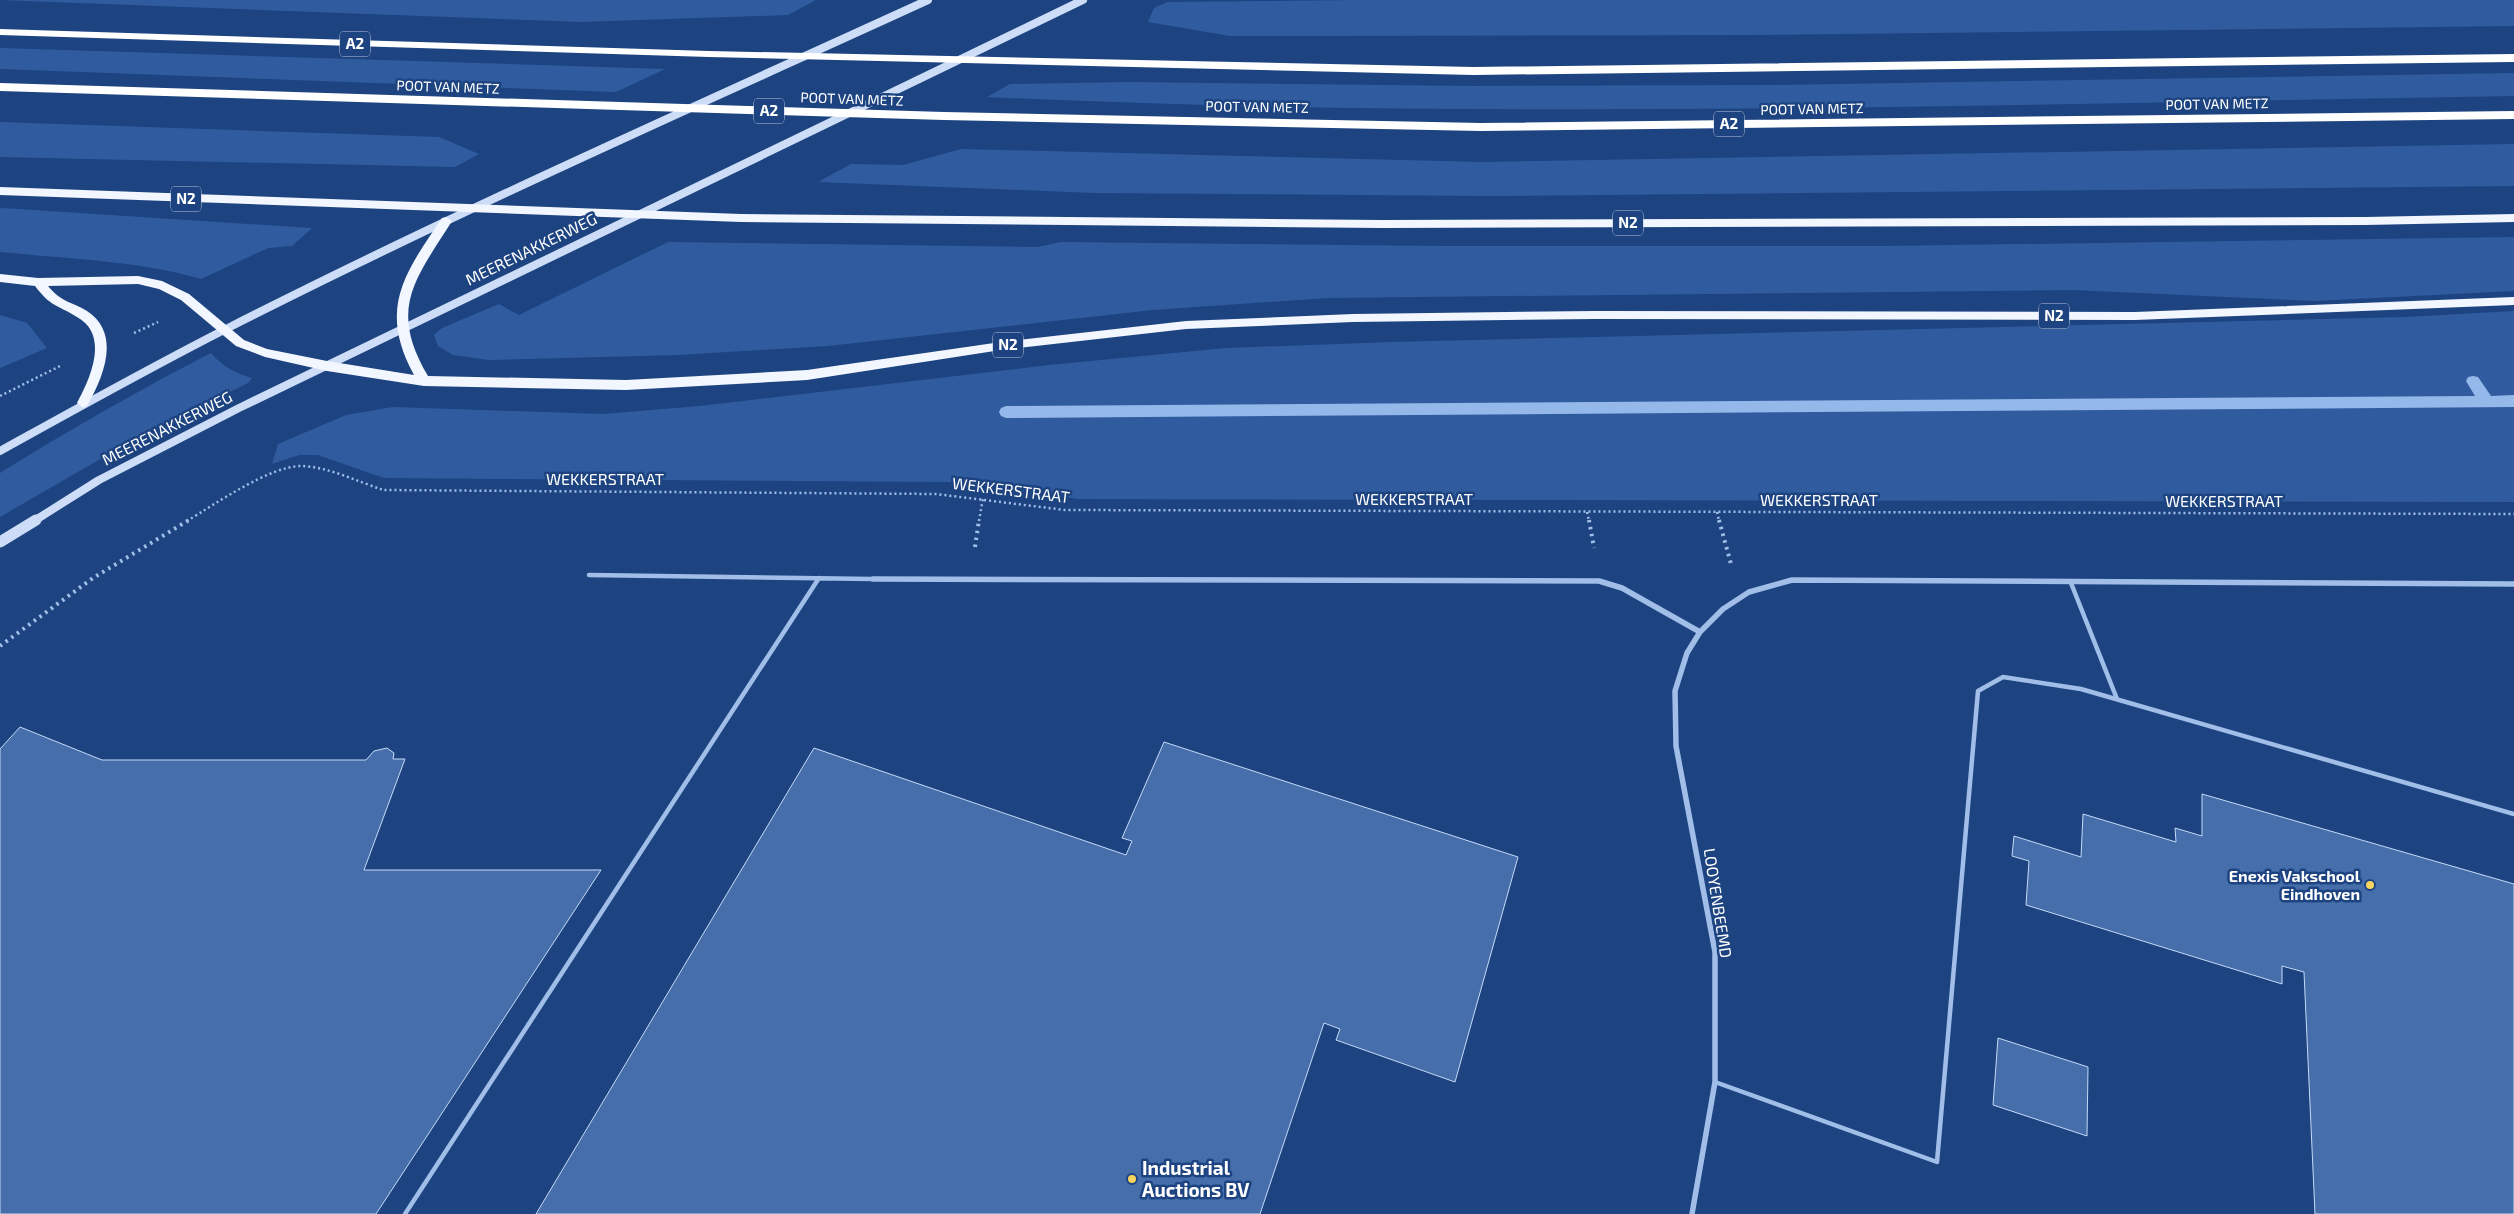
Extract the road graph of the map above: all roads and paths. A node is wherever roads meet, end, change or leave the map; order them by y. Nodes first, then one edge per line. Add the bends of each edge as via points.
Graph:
1 (928, 0) edge
2 (1084, 0) edge
3 (0, 32) edge
4 (2514, 58) edge
5 (0, 87) edge
6 (2514, 115) edge
7 (0, 191) edge
8 (2514, 218) edge
9 (446, 221) junction
10 (0, 278) edge
11 (38, 282) junction
12 (2514, 300) edge
13 (224, 329) junction
14 (402, 329) junction
15 (327, 366) junction
16 (424, 381) junction
17 (83, 403) junction
18 (0, 451) edge
19 (983, 498) junction
20 (1717, 512) junction
21 (2514, 514) edge
22 (0, 542) edge
23 (589, 575) dead end
24 (820, 578) junction
25 (873, 579) joint
26 (970, 579) junction
27 (2071, 583) junction
28 (2514, 584) edge
29 (1749, 592) junction
30 (1700, 632) junction
31 (0, 646) edge
32 (2117, 699) junction
33 (2514, 814) edge
34 (1715, 1082) junction
35 (405, 1214) edge
36 (1692, 1214) edge

1 - 9 main road
2 - 14 main road, MEERENAKKERWEG
3 - 4 highway, A2 via 709,54 1474,71
5 - 6 highway, POOT VAN METZ / A2 via 944,116 1481,127
7 - 8 highway, N2 via 741,218 1382,224
9 - 13 main road
9 - 14 highway via 425,252 402,300
10 - 11 highway
11 - 13 highway via 138,280 162,284 185,296
11 - 17 highway via 55,301 84,315 98,335 102,347 98,376
12 - 16 highway, N2 via 2135,316 1594,315 1333,319 1186,325 1001,346 807,374 626,385
13 - 15 highway via 240,343 264,353
13 - 17 main road
14 - 15 main road, MEERENAKKERWEG
14 - 16 highway via 410,355
15 - 16 highway, N2
15 - 22 main road, MEERENAKKERWEG via 148,454
17 - 18 main road
19 - 20 path, WEKKERSTRAAT via 1065,510
19 - 26 path
19 - 31 path, WEKKERSTRAAT via 936,494 383,490 301,466 279,470 232,494 93,578
20 - 21 path, WEKKERSTRAAT
20 - 29 path via 1728,558
23 - 24 lane
24 - 25 lane
24 - 35 lane
25 - 26 street
26 - 30 street via 1599,581 1622,588
27 - 28 street
27 - 29 street via 1792,580
27 - 32 lane
29 - 30 street via 1723,609
30 - 34 street, LOOYENBEEMD via 1679,673 1674,727 1715,952
32 - 33 lane
32 - 34 lane via 2081,689 2003,676 1978,691 1937,1162
34 - 36 street, LOOYENBEEMD

